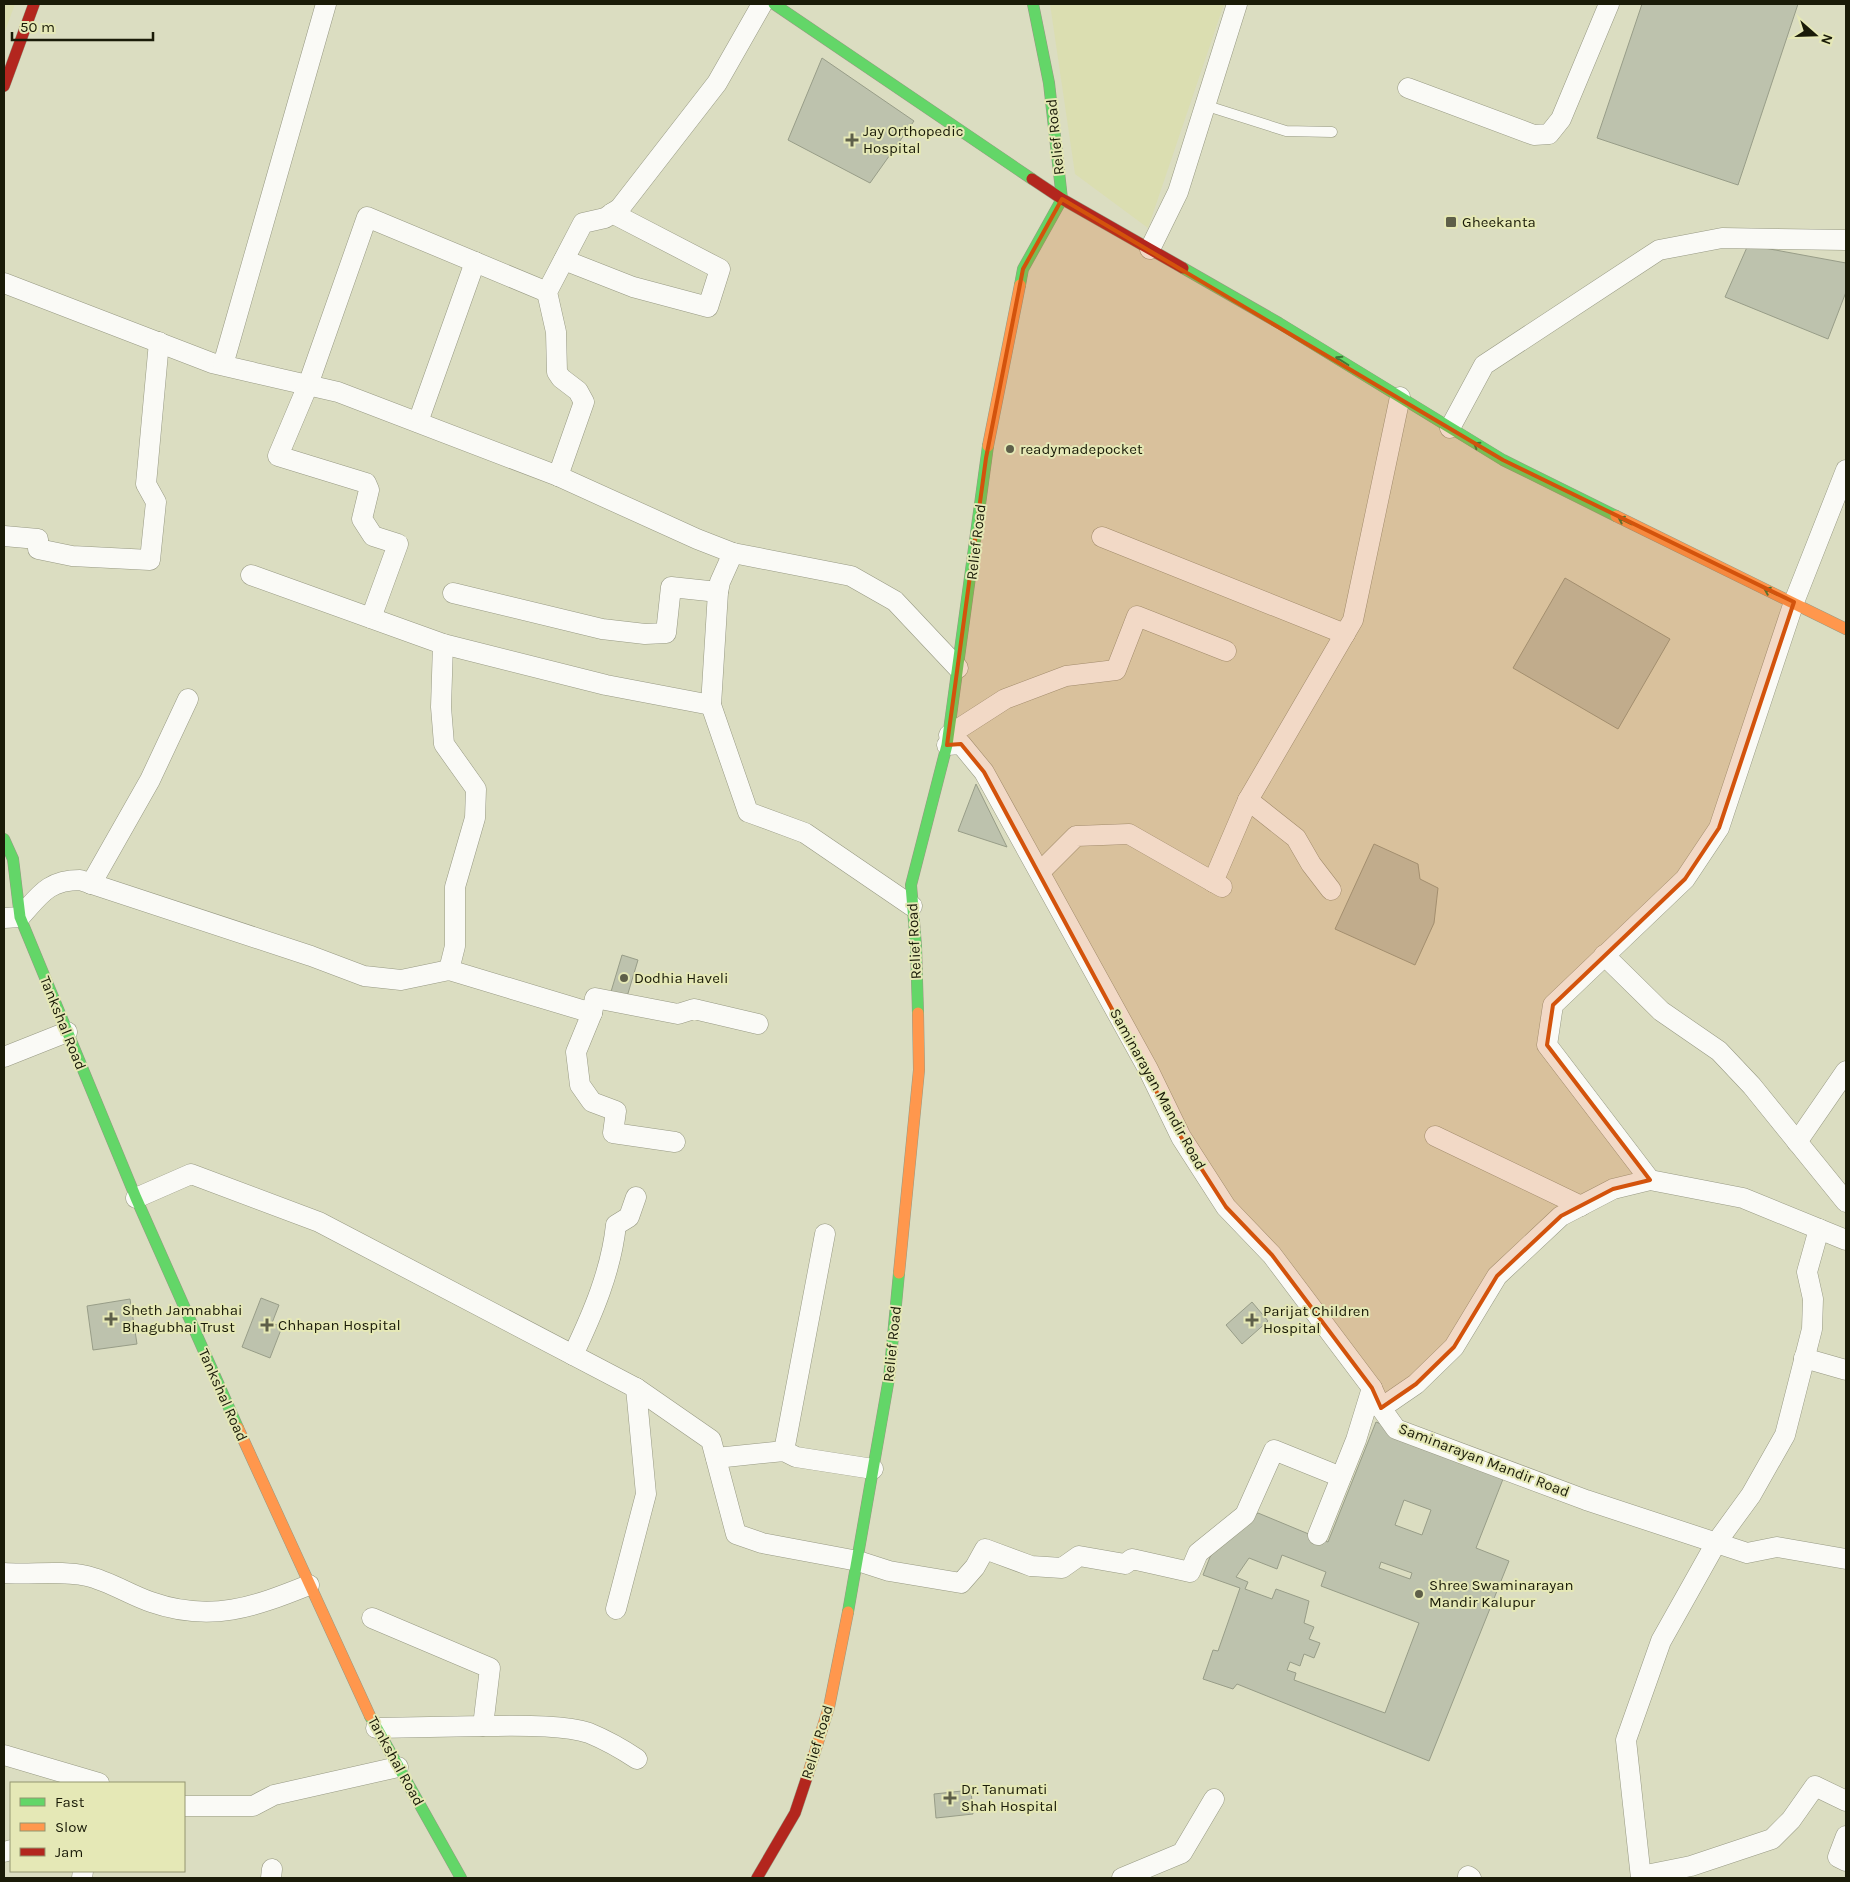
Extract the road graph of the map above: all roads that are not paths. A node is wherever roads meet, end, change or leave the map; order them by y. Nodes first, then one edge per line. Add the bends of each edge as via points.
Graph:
1 (34, 4) edge
2 (326, 4) edge
3 (762, 4) edge
4 (774, 4) edge
5 (1033, 4) edge
6 (1237, 4) edge
7 (1608, 4) edge
8 (25, 26) junction
9 (4, 55) edge
10 (4, 86) edge
11 (1408, 88) dead end
12 (1204, 105) junction
13 (1332, 132) dead end
14 (1062, 199) junction
15 (612, 213) junction
16 (1846, 240) edge
17 (1150, 249) junction
18 (564, 260) junction
19 (475, 262) junction
20 (4, 283) edge
21 (547, 292) junction
22 (159, 342) junction
23 (223, 365) junction
24 (308, 385) junction
25 (1400, 397) junction
26 (418, 422) junction
27 (1450, 428) junction
28 (1846, 470) edge
29 (558, 476) junction
30 (4, 536) edge
31 (1102, 538) dead end
32 (734, 553) junction
33 (251, 575) dead end
34 (718, 592) junction
35 (453, 593) dead end
36 (1794, 602) junction
37 (371, 618) junction
38 (1846, 629) edge
39 (1345, 634) junction
40 (443, 644) junction
41 (1226, 651) dead end
42 (958, 668) junction
43 (188, 699) dead end
44 (711, 706) junction
45 (948, 740) junction
46 (1248, 800) junction
47 (4, 839) edge
48 (1040, 872) junction
49 (91, 884) junction
50 (1331, 890) dead end
51 (912, 906) junction
52 (12, 917) edge
53 (1604, 955) junction
54 (449, 970) junction
55 (592, 1013) junction
56 (758, 1024) dead end
57 (67, 1032) junction
58 (4, 1057) edge
59 (1846, 1071) edge
60 (1435, 1136) dead end
61 (675, 1142) dead end
62 (1797, 1142) junction
63 (1650, 1180) junction
64 (636, 1197) dead end
65 (136, 1198) junction
66 (1846, 1202) edge
67 (1582, 1206) junction
68 (1819, 1229) junction
69 (825, 1234) dead end
70 (1846, 1240) edge
71 (574, 1355) junction
72 (1804, 1358) junction
73 (1846, 1370) edge
74 (636, 1388) junction
75 (1372, 1388) junction
76 (1381, 1408) junction
77 (784, 1451) junction
78 (716, 1458) junction
79 (874, 1469) junction
80 (1341, 1477) junction
81 (1318, 1535) dead end
82 (1716, 1543) junction
83 (1846, 1559) edge
84 (858, 1561) junction
85 (4, 1573) edge
86 (309, 1584) junction
87 (616, 1609) dead end
88 (372, 1618) dead end
89 (483, 1726) junction
90 (376, 1728) junction
91 (4, 1755) edge
92 (637, 1759) dead end
93 (398, 1766) junction
94 (96, 1782) edge
95 (1214, 1799) dead end
96 (1846, 1801) edge
97 (185, 1806) edge
98 (1846, 1836) edge
99 (1846, 1861) edge
100 (1641, 1877) edge
101 (462, 1878) edge
102 (757, 1878) edge
103 (1122, 1878) edge

1 - 8 street
2 - 23 street
3 - 15 street via 717,83 620,208
4 - 14 street
5 - 14 street, Relief Road via 1049,83
6 - 12 street
7 - 11 street via 1562,119 1548,134 1534,136
8 - 9 street
8 - 10 street
12 - 13 lane via 1286,131
12 - 17 street via 1178,192
14 - 17 street
14 - 42 street, Relief Road via 1023,269 986,458
15 - 18 street via 583,224
15 - 18 street via 720,269 708,307 633,287
16 - 27 street via 1722,238 1659,250 1484,365
25 -> 17 street
18 - 21 street
19 - 21 street
19 - 24 street via 367,217
19 - 26 street
20 - 22 street
21 - 29 street via 556,332 557,372 578,391 584,402
22 - 23 street
22 - 30 street via 146,484 156,502 150,560 72,556 38,549 38,539
23 - 24 street
24 - 26 street via 338,392
24 - 37 street via 278,456 366,483 369,490 362,518 372,536 398,544
25 - 27 street
25 - 39 street via 1353,620
26 - 29 street
36 -> 27 street via 1503,460
28 - 36 street
29 - 32 street via 696,540
31 - 39 street
32 - 34 street
32 - 42 street via 851,576 895,601
33 - 37 street
34 - 35 street via 671,587 666,633 645,634 602,629
34 - 44 street
36 - 38 street
36 - 53 street via 1719,828 1685,879
37 - 40 street
39 - 46 street
40 - 44 street via 606,685
40 - 54 street via 441,707 444,744 476,789 476,818 455,887 454,946
41 - 45 street via 1137,616 1116,670 1066,676 1005,699
42 - 45 street, Relief Road
43 - 49 street via 150,780
44 - 51 street via 748,812 805,833
45 - 48 street, Saminarayan Mandir Road via 961,744 984,772
45 - 51 street, Relief Road via 911,885
46 - 48 street via 1217,885 1129,834 1076,836
46 - 50 street via 1296,838
47 - 52 street, Tankshal Road via 12,858
48 - 75 street, Saminarayan Mandir Road via 1148,1069 1181,1137 1226,1207 1272,1254
49 - 52 street via 69,880 49,886
49 - 54 street via 364,976 401,980
51 - 79 street, Relief Road via 919,1070 889,1378
52 - 57 street, Tankshal Road
53 - 62 street via 1661,1011 1719,1051
53 - 63 street via 1553,1004 1547,1044
54 - 55 street
55 - 56 street via 596,998 678,1014 694,1009
55 - 61 street via 576,1052 580,1085 592,1102 616,1111 613,1133
57 - 58 street
57 - 65 street, Tankshal Road
59 - 62 street
60 - 67 street
62 - 66 street
63 - 67 street via 1613,1189
63 - 68 street via 1743,1198
64 - 71 street via 629,1217 616,1225 598,1302
65 - 71 street via 191,1174 319,1222
65 - 86 street, Tankshal Road
67 - 76 street via 1561,1216 1497,1276 1454,1347 1416,1384
68 - 70 street
68 - 72 street via 1807,1272 1813,1299 1812,1329
69 - 77 street
71 - 74 street
72 - 73 street
72 - 82 street via 1784,1434 1751,1496
74 - 78 street via 711,1440
74 - 87 street via 646,1494
75 - 76 street, Saminarayan Mandir Road
75 - 80 street
76 - 82 street, Saminarayan Mandir Road via 1396,1429 1586,1500
77 - 78 street
77 - 79 street via 796,1457
78 - 84 street via 736,1534 762,1543
79 - 84 street, Relief Road
80 - 81 street
80 - 84 street via 1274,1450 1244,1515 1198,1554 1190,1572 1132,1559 1125,1564 1079,1556 1062,1568 1031,1566 985,1549 961,1583 889,1572
82 - 83 street, Saminarayan Mandir Road via 1747,1554 1777,1548
82 - 100 street via 1661,1642 1626,1740
84 - 102 street, Relief Road via 829,1707 795,1814
85 - 86 street via 67,1573 90,1577 152,1603 192,1612 226,1611 258,1605
86 - 90 street, Tankshal Road
88 - 89 street via 490,1668
89 - 90 street
89 - 92 street via 587,1732
90 - 93 street, Tankshal Road
91 - 94 street
93 - 97 street via 274,1795 253,1806
93 - 101 street, Tankshal Road
95 - 103 street via 1182,1853
96 - 100 street via 1814,1786 1791,1820 1772,1839 1691,1866
98 - 99 street via 1838,1857

